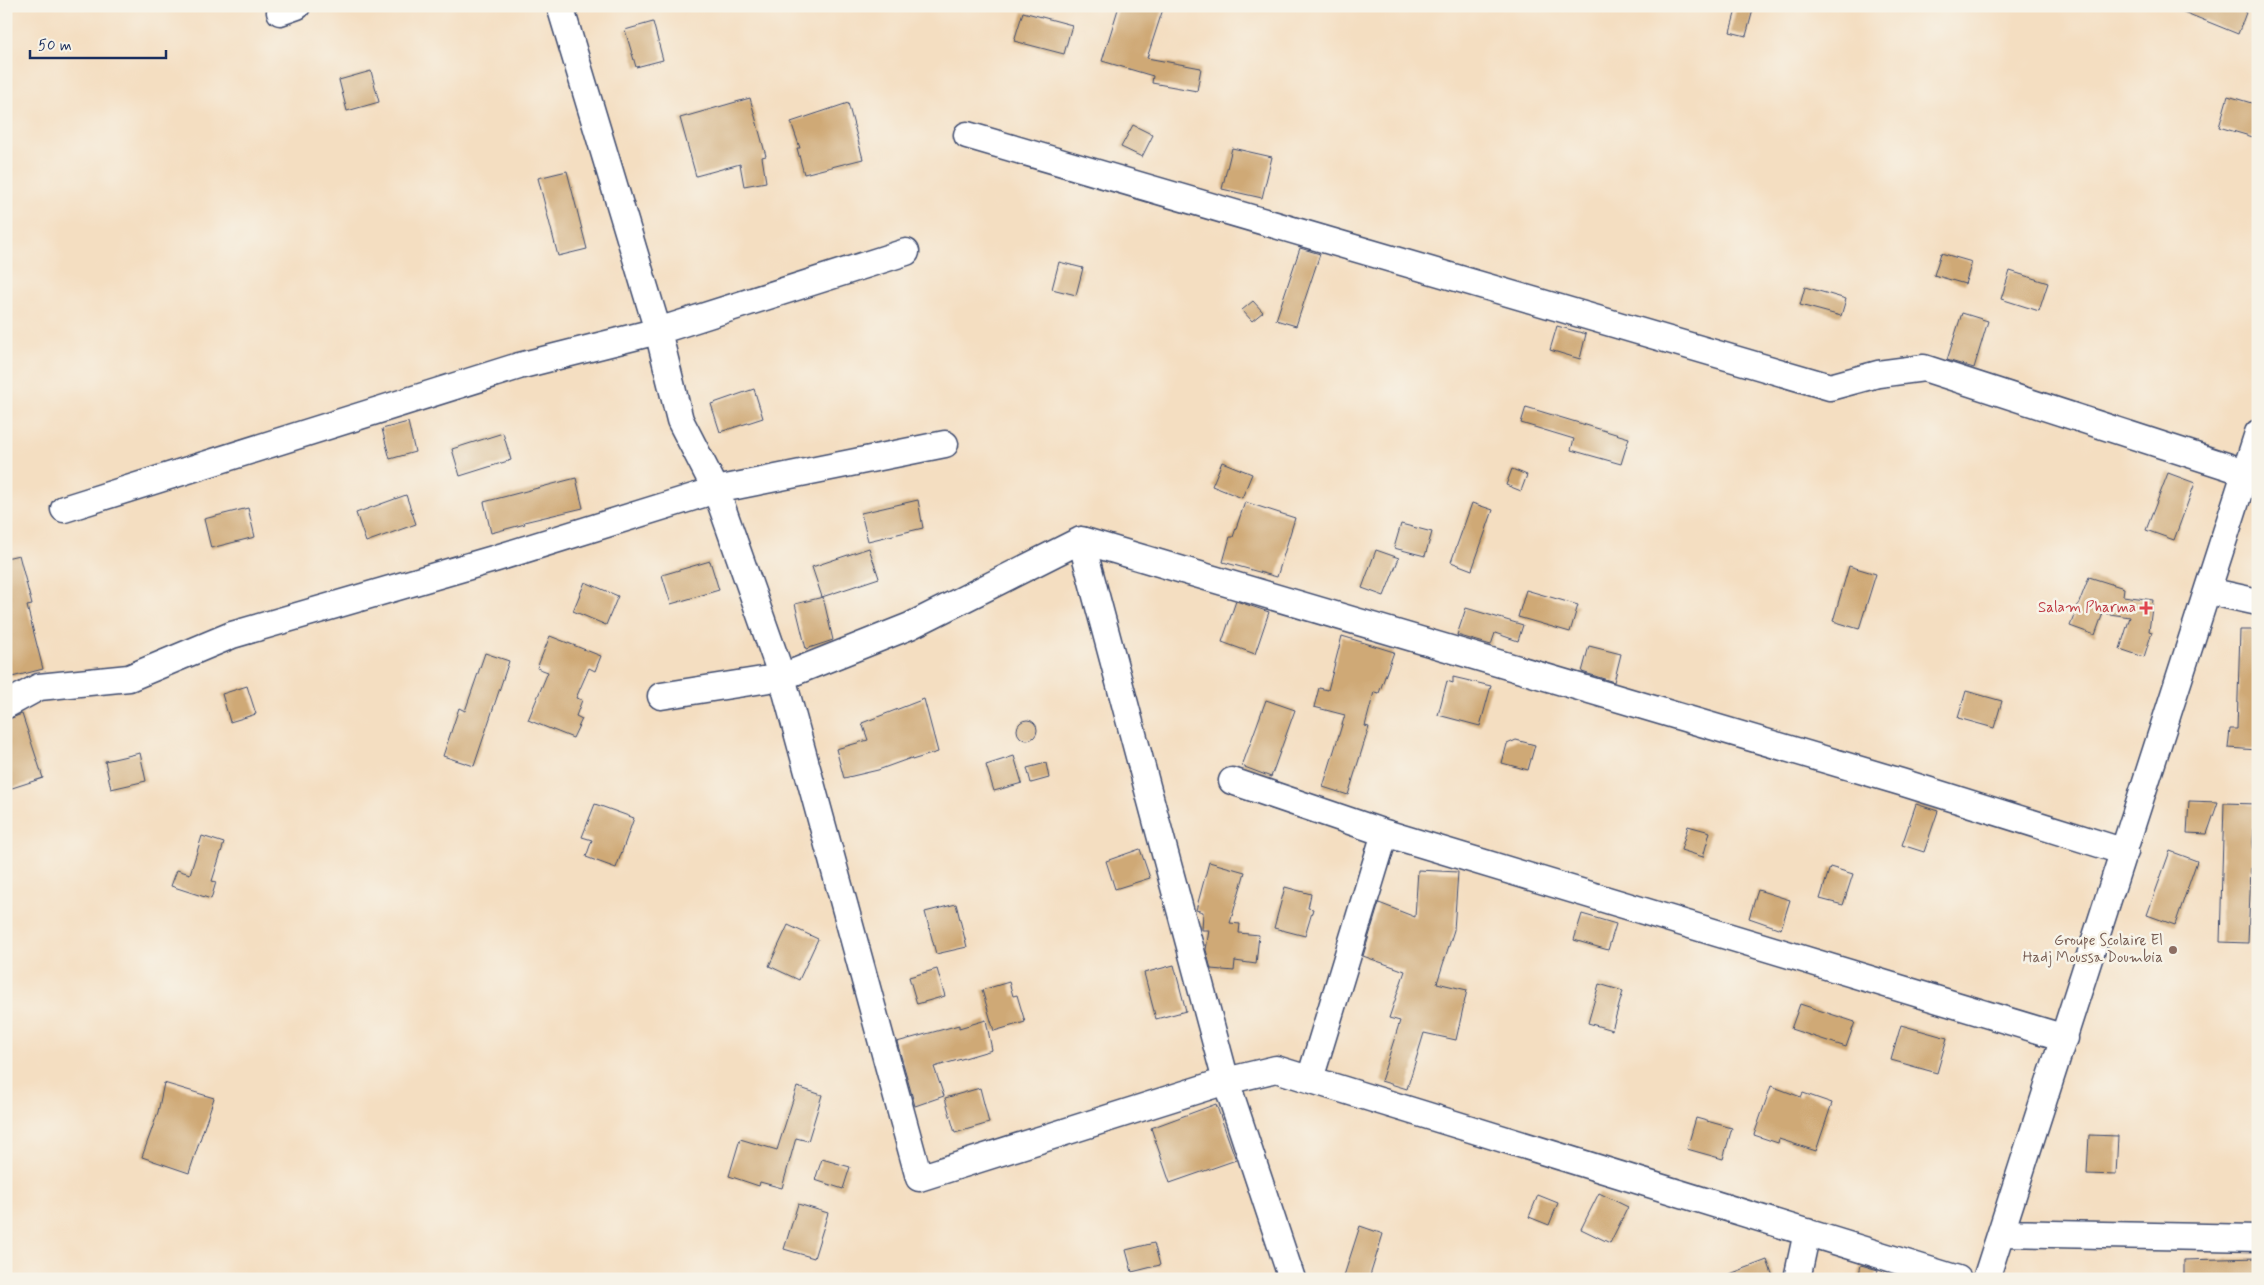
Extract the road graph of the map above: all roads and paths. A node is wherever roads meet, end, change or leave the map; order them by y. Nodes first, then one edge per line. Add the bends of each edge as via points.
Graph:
1 (560, 6) edge
2 (967, 135) dead end
3 (906, 252) dead end
4 (658, 331) junction
5 (2258, 433) edge
6 (945, 444) dead end
7 (2245, 472) junction
8 (716, 490) junction
9 (64, 508) dead end
10 (1081, 540) junction
11 (2208, 590) junction
12 (2258, 602) edge
13 (782, 677) junction
14 (661, 696) dead end
15 (6, 705) edge
16 (1232, 781) dead end
17 (1385, 833) junction
18 (2125, 852) junction
19 (2065, 1038) junction
20 (1310, 1079) junction
21 (1226, 1081) junction
22 (1807, 1232) junction
23 (2002, 1233) junction
24 (2258, 1238) edge
25 (1292, 1279) edge
26 (1797, 1279) edge
27 (1958, 1279) edge
28 (1986, 1279) edge

1 - 4 street
2 - 7 street via 1830,387 1878,374 1924,368
3 - 4 street
4 - 8 street via 680,420
4 - 9 street via 519,366
5 - 7 street
6 - 8 street
7 - 11 street
8 - 13 street
8 - 15 street via 232,635 129,678 39,688
10 - 13 street via 910,626
10 - 18 street
10 - 21 street
11 - 12 street
11 - 18 street
13 - 14 street
13 - 21 street via 919,1178
16 - 17 street
17 - 19 street
17 - 20 street
18 - 19 street
19 - 23 street
20 - 21 street via 1276,1069
20 - 22 street
21 - 25 street
22 - 26 street
22 - 27 street
23 - 24 street
23 - 28 street

